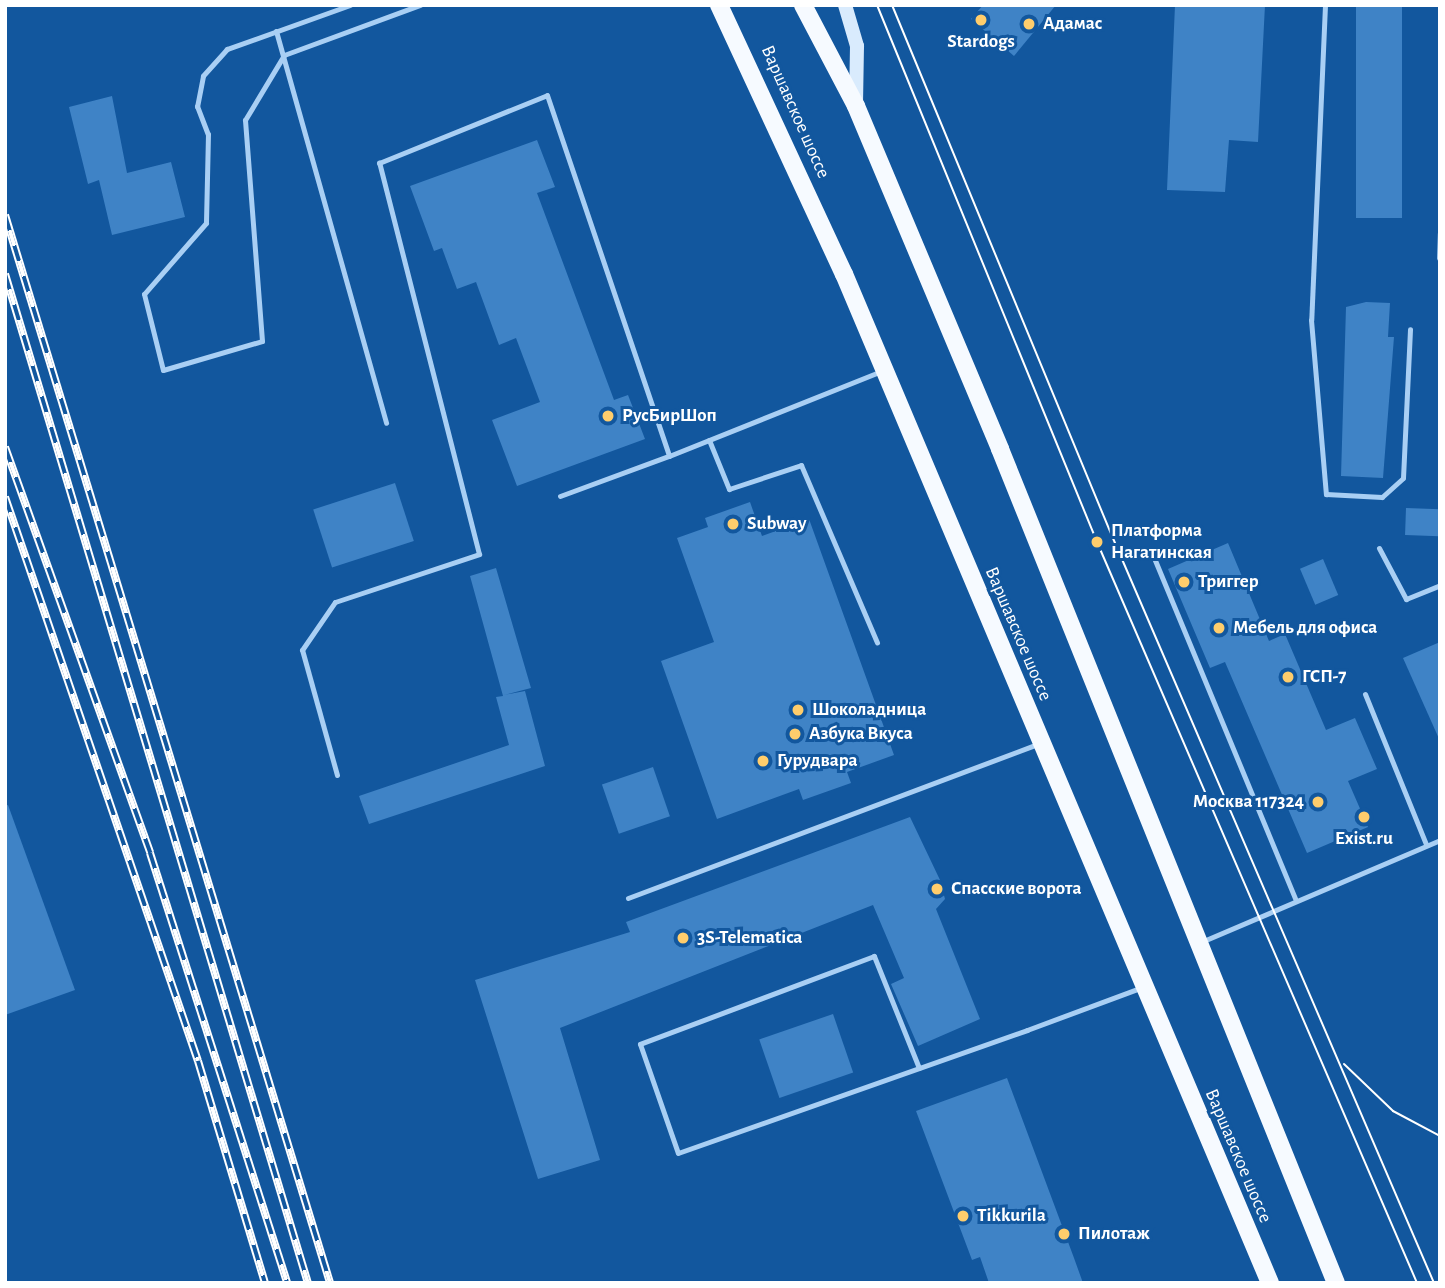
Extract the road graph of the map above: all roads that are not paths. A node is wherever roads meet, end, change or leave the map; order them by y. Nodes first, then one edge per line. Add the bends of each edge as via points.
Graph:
1 (350, 5) edge
2 (420, 5) edge
3 (719, 5) edge
4 (803, 5) edge
5 (845, 5) edge
6 (1325, 5) edge
7 (276, 32) junction
8 (284, 55) junction
9 (856, 106) junction
10 (1440, 233) edge
11 (1439, 257) edge
12 (1410, 329) dead end
13 (885, 370) junction
14 (386, 423) dead end
15 (709, 440) junction
16 (668, 456) junction
17 (561, 496) dead end
18 (1379, 548) dead end
19 (1152, 553) dead end
20 (1440, 585) edge
21 (877, 642) dead end
22 (1365, 694) dead end
23 (1041, 743) junction
24 (337, 775) dead end
25 (1440, 840) edge
26 (1426, 845) junction
27 (628, 898) dead end
28 (1296, 900) junction
29 (1198, 943) junction
30 (1143, 987) junction
31 (919, 1069) junction
32 (1270, 1283) edge
33 (1336, 1283) edge

1 - 7 lane
2 - 8 lane
3 - 13 main road, Варшавское шоссе
4 - 9 main road
5 - 9 street via 857,46
6 - 12 lane via 1311,320 1326,494 1382,497 1403,478
7 - 8 lane
7 - 8 lane via 227,49 203,76 197,106 208,134 206,223 144,294 163,370 261,341 245,120
8 - 14 lane
9 - 29 main road
10 - 11 lane
13 - 15 lane
13 - 23 main road, Варшавское шоссе
15 - 16 lane
15 - 21 lane via 729,489 801,465
16 - 17 lane
16 - 24 lane via 547,95 379,163 479,554 335,602 302,650
18 - 20 lane via 1406,599
19 - 28 lane
22 - 26 lane
23 - 27 lane
23 - 30 main road, Варшавское шоссе
25 - 26 lane
26 - 28 lane
28 - 29 lane
29 - 33 main road
30 - 31 lane
30 - 32 main road, Варшавское шоссе
31 - 31 lane via 874,957 640,1044 678,1153

